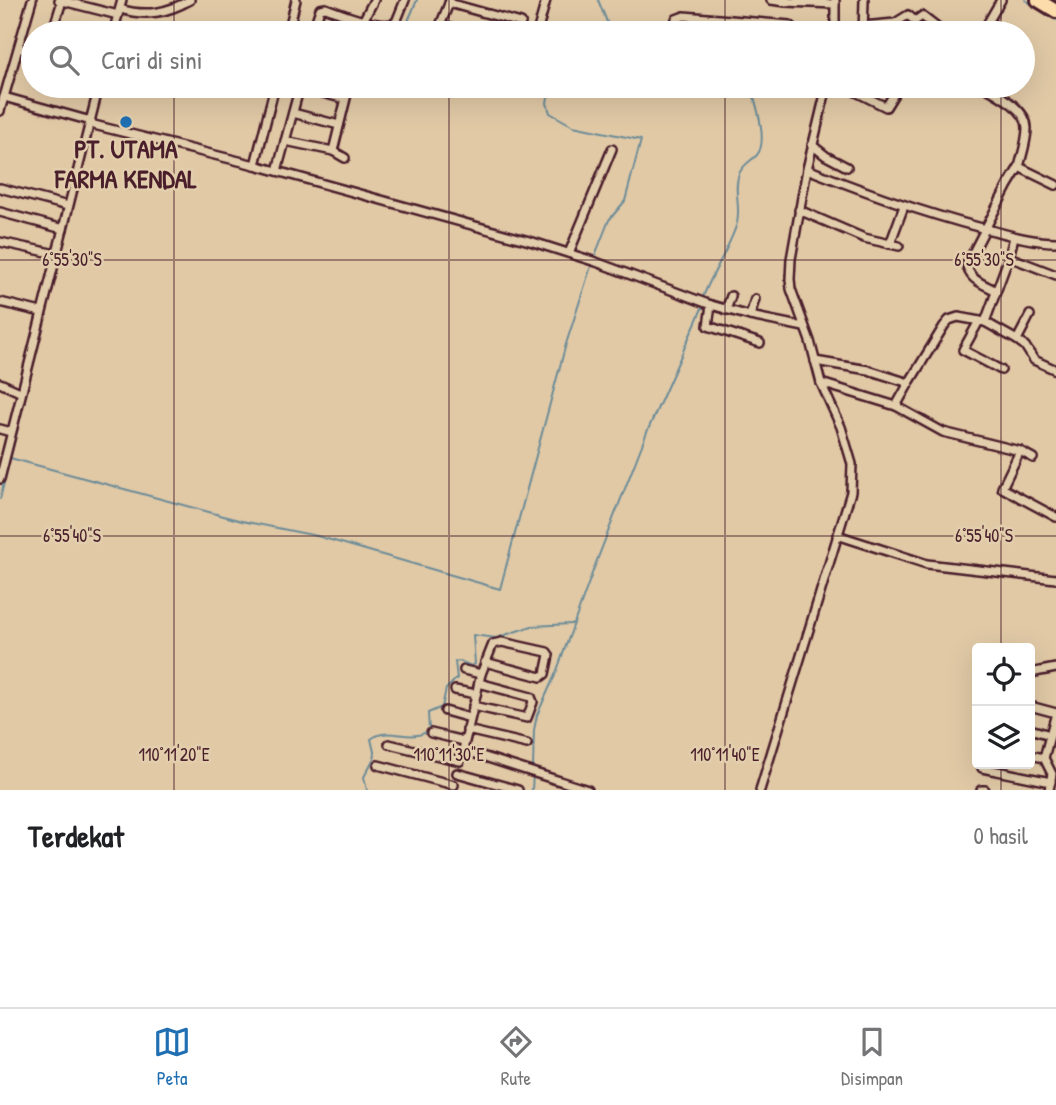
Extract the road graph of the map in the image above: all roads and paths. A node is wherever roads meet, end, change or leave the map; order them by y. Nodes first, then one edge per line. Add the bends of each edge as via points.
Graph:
1 (32, 0) edge
2 (61, 0) edge
3 (122, 0) edge
4 (190, 0) edge
5 (296, 0) edge
6 (374, 0) edge
7 (405, 0) edge
8 (546, 0) edge
9 (771, 0) edge
10 (864, 0) edge
11 (1001, 0) edge
12 (1038, 0) edge
13 (786, 1) edge
14 (450, 2) edge
15 (835, 2) edge
16 (1056, 11) edge
17 (119, 12) junction
18 (26, 21) edge
19 (55, 21) edge
20 (116, 21) edge
21 (291, 21) edge
22 (315, 21) edge
23 (363, 21) joint
24 (394, 21) edge
25 (442, 21) edge
26 (514, 21) edge
27 (540, 21) edge
28 (676, 21) edge
29 (743, 21) edge
30 (835, 21) edge
31 (863, 21) edge
32 (898, 21) edge
33 (915, 21) edge
34 (989, 21) edge
35 (21, 41) edge
36 (19, 48) joint
37 (4, 97) junction
38 (96, 98) edge
39 (272, 98) edge
40 (297, 98) edge
41 (342, 98) edge
42 (825, 98) edge
43 (873, 98) edge
44 (892, 98) edge
45 (1002, 98) edge
46 (345, 99) joint
47 (0, 111) edge
48 (293, 113) junction
49 (90, 122) junction
50 (339, 125) junction
51 (285, 141) junction
52 (812, 145) junction
53 (612, 149) dead end
54 (332, 151) junction
55 (345, 158) dead end
56 (255, 165) junction
57 (847, 167) dead end
58 (1019, 167) junction
59 (807, 169) junction
60 (277, 171) junction
61 (1054, 182) edge
62 (0, 188) edge
63 (68, 206) junction
64 (904, 206) junction
65 (799, 211) junction
66 (0, 212) edge
67 (63, 229) junction
68 (986, 229) junction
69 (1014, 237) junction
70 (0, 242) edge
71 (1056, 242) edge
72 (890, 244) junction
73 (899, 246) dead end
74 (569, 253) junction
75 (56, 254) junction
76 (1009, 257) junction
77 (1056, 275) edge
78 (996, 291) junction
79 (731, 296) dead end
80 (755, 299) dead end
81 (0, 302) edge
82 (705, 303) junction
83 (726, 310) junction
84 (41, 312) junction
85 (750, 316) junction
86 (1030, 316) dead end
87 (982, 322) junction
88 (804, 327) junction
89 (1017, 340) junction
90 (760, 343) dead end
91 (815, 361) junction
92 (1001, 370) dead end
93 (1056, 370) edge
94 (0, 383) edge
95 (821, 383) junction
96 (909, 383) junction
97 (20, 392) junction
98 (896, 406) junction
99 (0, 429) edge
100 (11, 432) junction
101 (1020, 452) junction
102 (1033, 458) dead end
103 (1, 473) edge
104 (1056, 517) edge
105 (837, 535) junction
106 (1056, 579) edge
107 (485, 662) junction
108 (1056, 668) edge
109 (464, 670) dead end
110 (1035, 672) edge
111 (481, 674) junction
112 (479, 683) junction
113 (455, 690) dead end
114 (476, 694) junction
115 (473, 706) junction
116 (1035, 707) edge
117 (445, 711) dead end
118 (1056, 713) edge
119 (470, 718) junction
120 (467, 730) junction
121 (1035, 730) edge
122 (431, 733) dead end
123 (1050, 735) junction
124 (464, 741) junction
125 (389, 744) dead end
126 (527, 744) dead end
127 (463, 750) junction
128 (1035, 756) edge
129 (1044, 758) junction
130 (460, 761) junction
131 (378, 765) dead end
132 (985, 769) edge
133 (457, 773) junction
134 (453, 787) edge
135 (1051, 788) edge
136 (518, 790) edge
137 (588, 790) edge
138 (760, 790) edge

1 - 18 street
2 - 17 street
2 - 19 street
3 - 17 street
4 - 17 street via 158,14
5 - 21 street
6 - 23 street
7 - 24 street
8 - 27 street
9 - 13 street
10 - 31 street
11 - 34 street
12 - 16 highway
13 - 15 street
14 - 25 street
14 - 26 street
15 - 30 street
17 - 20 street
22 - 23 street via 323,8
28 - 29 street via 684,16
32 - 33 street via 908,15
35 - 36 street
36 - 37 street
37 - 47 street
37 - 49 street
38 - 49 street
39 - 56 street
40 - 48 street
41 - 46 street
42 - 52 street
43 - 44 street via 886,107
45 - 58 street via 1027,124
46 - 50 street
48 - 50 street
48 - 51 street
49 - 56 street
49 - 63 street
50 - 54 street
51 - 54 street
51 - 60 street
52 - 57 street
52 - 59 street
53 - 74 street
54 - 55 street
56 - 60 street
58 - 61 street
58 - 68 street
59 - 64 street
59 - 65 street
60 - 74 street
62 - 63 street
63 - 67 street
64 - 68 street
64 - 72 street
65 - 72 street
65 - 88 street via 790,279
66 - 67 street
67 - 75 street
68 - 69 street
68 - 78 street via 967,268 973,278
69 - 71 street
69 - 76 street
70 - 75 street
72 - 73 street
74 - 82 street
75 - 84 street
76 - 77 street
76 - 78 street
78 - 87 street
79 - 83 street
80 - 85 street
81 - 84 street
82 - 83 street
82 - 90 street via 708,326
83 - 85 street
84 - 97 street
85 - 88 street
86 - 89 street
87 - 89 street
87 - 92 street via 963,350
87 - 96 street via 958,317 949,320
88 - 91 street
89 - 93 street via 1034,360
91 - 95 street
91 - 96 street
94 - 97 street
95 - 98 street
95 - 105 street via 852,464 851,492
96 - 98 street
97 - 100 street
98 - 101 street via 943,432
99 - 100 street
100 - 103 street
101 - 102 street
101 - 104 street via 1002,488
105 - 106 street via 928,564
105 - 138 street
107 - 107 street via 498,642 549,655 541,677
107 - 111 street
108 - 110 street
109 - 111 street
111 - 112 street
112 - 114 street
112 - 115 street via 531,697 533,702 527,718
113 - 114 street
114 - 115 street
115 - 119 street
116 - 118 street
117 - 119 street
118 - 123 street
119 - 120 street
120 - 124 street
120 - 126 street
121 - 123 street
122 - 124 street
123 - 129 street
124 - 127 street
125 - 130 street
127 - 130 street
127 - 137 street
128 - 129 street
129 - 135 street via 1052,774
130 - 133 street
131 - 134 street
132 - 135 street
133 - 134 street
133 - 136 street

